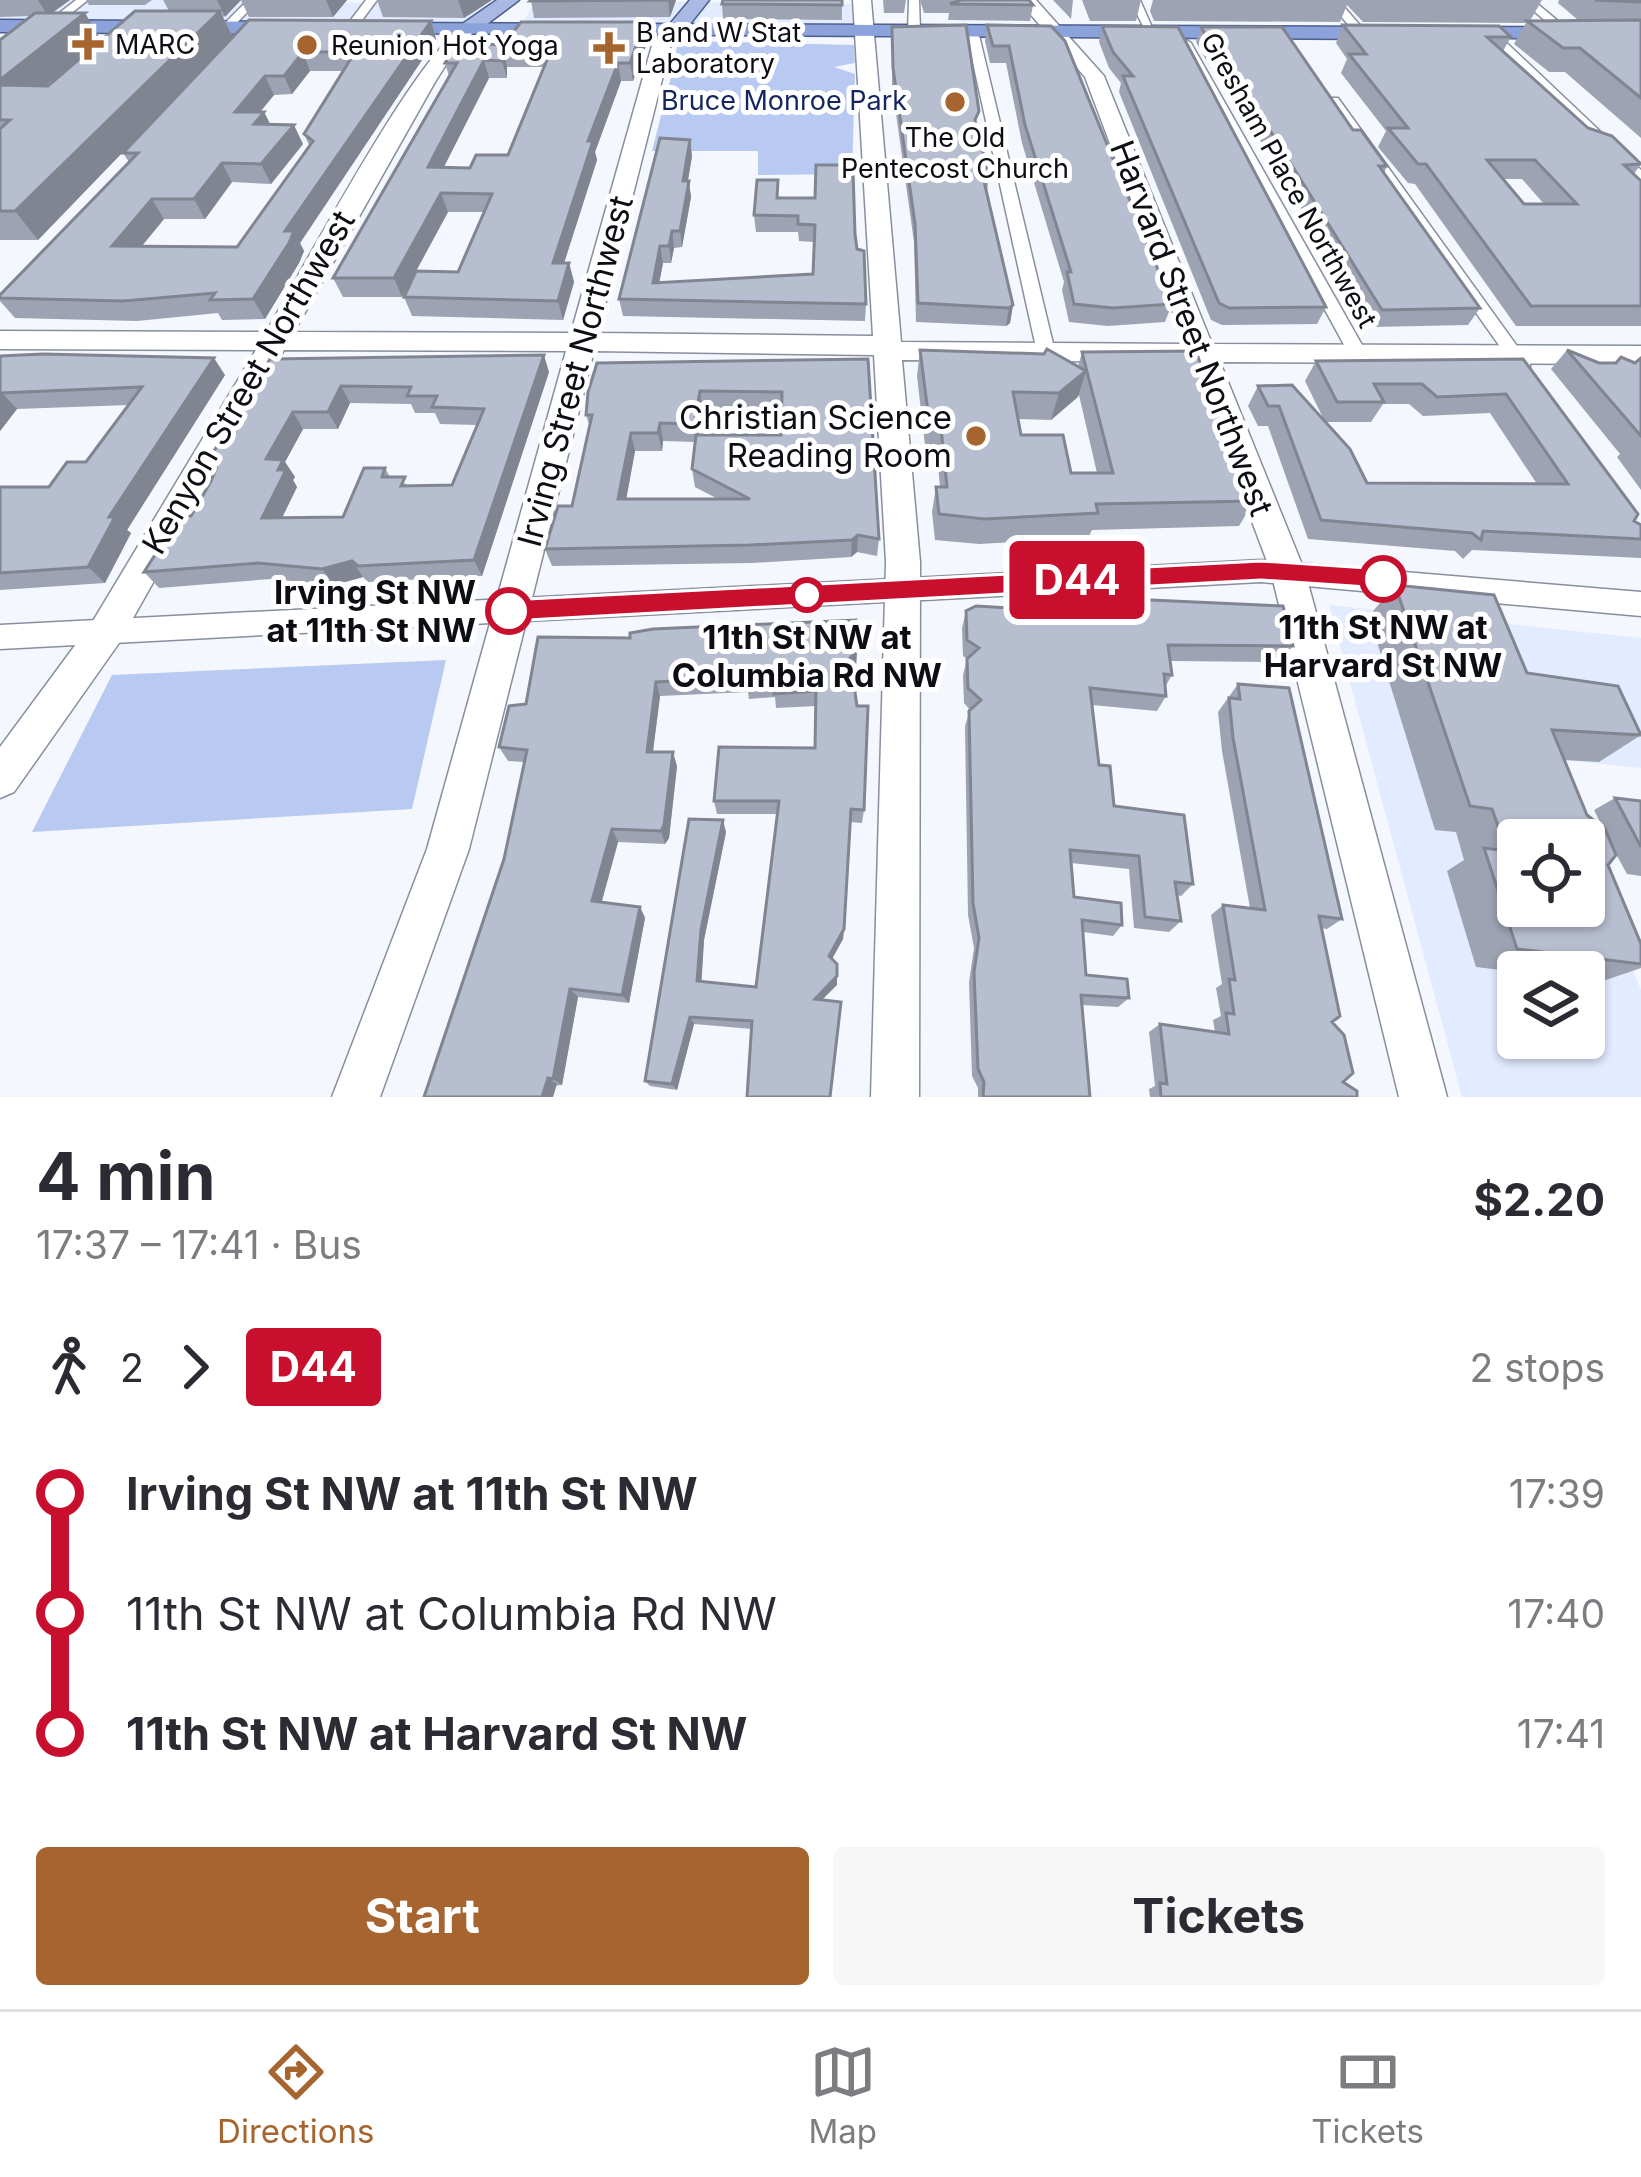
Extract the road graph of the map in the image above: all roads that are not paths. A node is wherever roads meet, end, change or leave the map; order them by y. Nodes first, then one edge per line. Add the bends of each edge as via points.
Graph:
1 (83, 0) edge
2 (254, 0) edge
3 (371, 0) edge
4 (510, 0) edge
5 (700, 0) edge
6 (862, 0) edge
7 (914, 0) edge
8 (1027, 0) edge
9 (1135, 0) edge
10 (1333, 0) edge
11 (1526, 0) edge
12 (0, 27) edge
13 (48, 27) junction
14 (328, 28) junction
15 (468, 29) junction
16 (675, 30) junction
17 (867, 31) junction
18 (914, 31) junction
19 (972, 31) junction
20 (241, 32) junction
21 (1055, 32) junction
22 (1151, 32) junction
23 (1179, 32) junction
24 (1283, 32) junction
25 (1361, 33) junction
26 (1406, 33) edge
27 (1442, 33) edge
28 (1490, 33) junction
29 (1566, 34) junction
30 (1641, 34) edge
31 (1297, 51) edge
32 (0, 65) edge
33 (1322, 86) edge
34 (1641, 178) edge
35 (0, 340) edge
36 (266, 349) junction
37 (580, 349) junction
38 (891, 351) junction
39 (1046, 352) junction
40 (1201, 352) junction
41 (1357, 352) junction
42 (0, 353) edge
43 (1515, 355) junction
44 (1641, 355) edge
45 (1535, 383) edge
46 (1288, 572) junction
47 (904, 590) junction
48 (1641, 604) edge
49 (511, 610) junction
50 (106, 632) junction
51 (0, 637) edge
52 (0, 779) edge
53 (356, 1097) edge
54 (895, 1097) edge
55 (1423, 1097) edge

1 - 13 street
2 - 20 street
3 - 14 street
4 - 15 main road, Kenyon Street Northwest
5 - 16 main road, Irving Street Northwest
6 - 17 main road
7 - 18 street
8 - 21 main road, Harvard Street Northwest
9 - 22 street, Gresham Place Northwest
10 - 25 street
11 - 29 street
12 - 13 highway
13 - 20 highway
13 - 32 street
14 - 15 highway
14 - 20 highway
15 - 16 highway
15 - 36 main road, Kenyon Street Northwest via 424,82
16 - 17 highway
16 - 37 main road, Irving Street Northwest via 662,42
17 - 18 highway
17 - 38 main road
18 - 19 highway
19 - 21 highway
19 - 39 street
21 - 22 highway
21 - 40 main road, Harvard Street Northwest via 1092,72
22 - 23 highway
23 - 24 highway
23 - 41 street, Gresham Place Northwest
24 - 25 highway
24 - 31 street
25 - 26 highway
27 - 28 highway
28 - 29 highway
28 - 34 street
29 - 30 highway
33 - 43 street
35 - 36 main road
36 - 37 main road
36 - 42 main road
36 - 50 main road, Kenyon Street Northwest
37 - 38 main road via 866,358
37 - 49 main road, Irving Street Northwest
38 - 39 main road
38 - 47 main road
39 - 40 main road
40 - 41 main road
40 - 46 main road, Harvard Street Northwest
41 - 43 main road
43 - 44 main road
43 - 45 street
46 - 47 street
46 - 48 street
46 - 55 main road, Harvard Street Northwest
47 - 49 street
47 - 54 main road
49 - 50 street
49 - 53 main road, Irving Street Northwest via 444,862
50 - 51 street
50 - 52 main road, Kenyon Street Northwest

